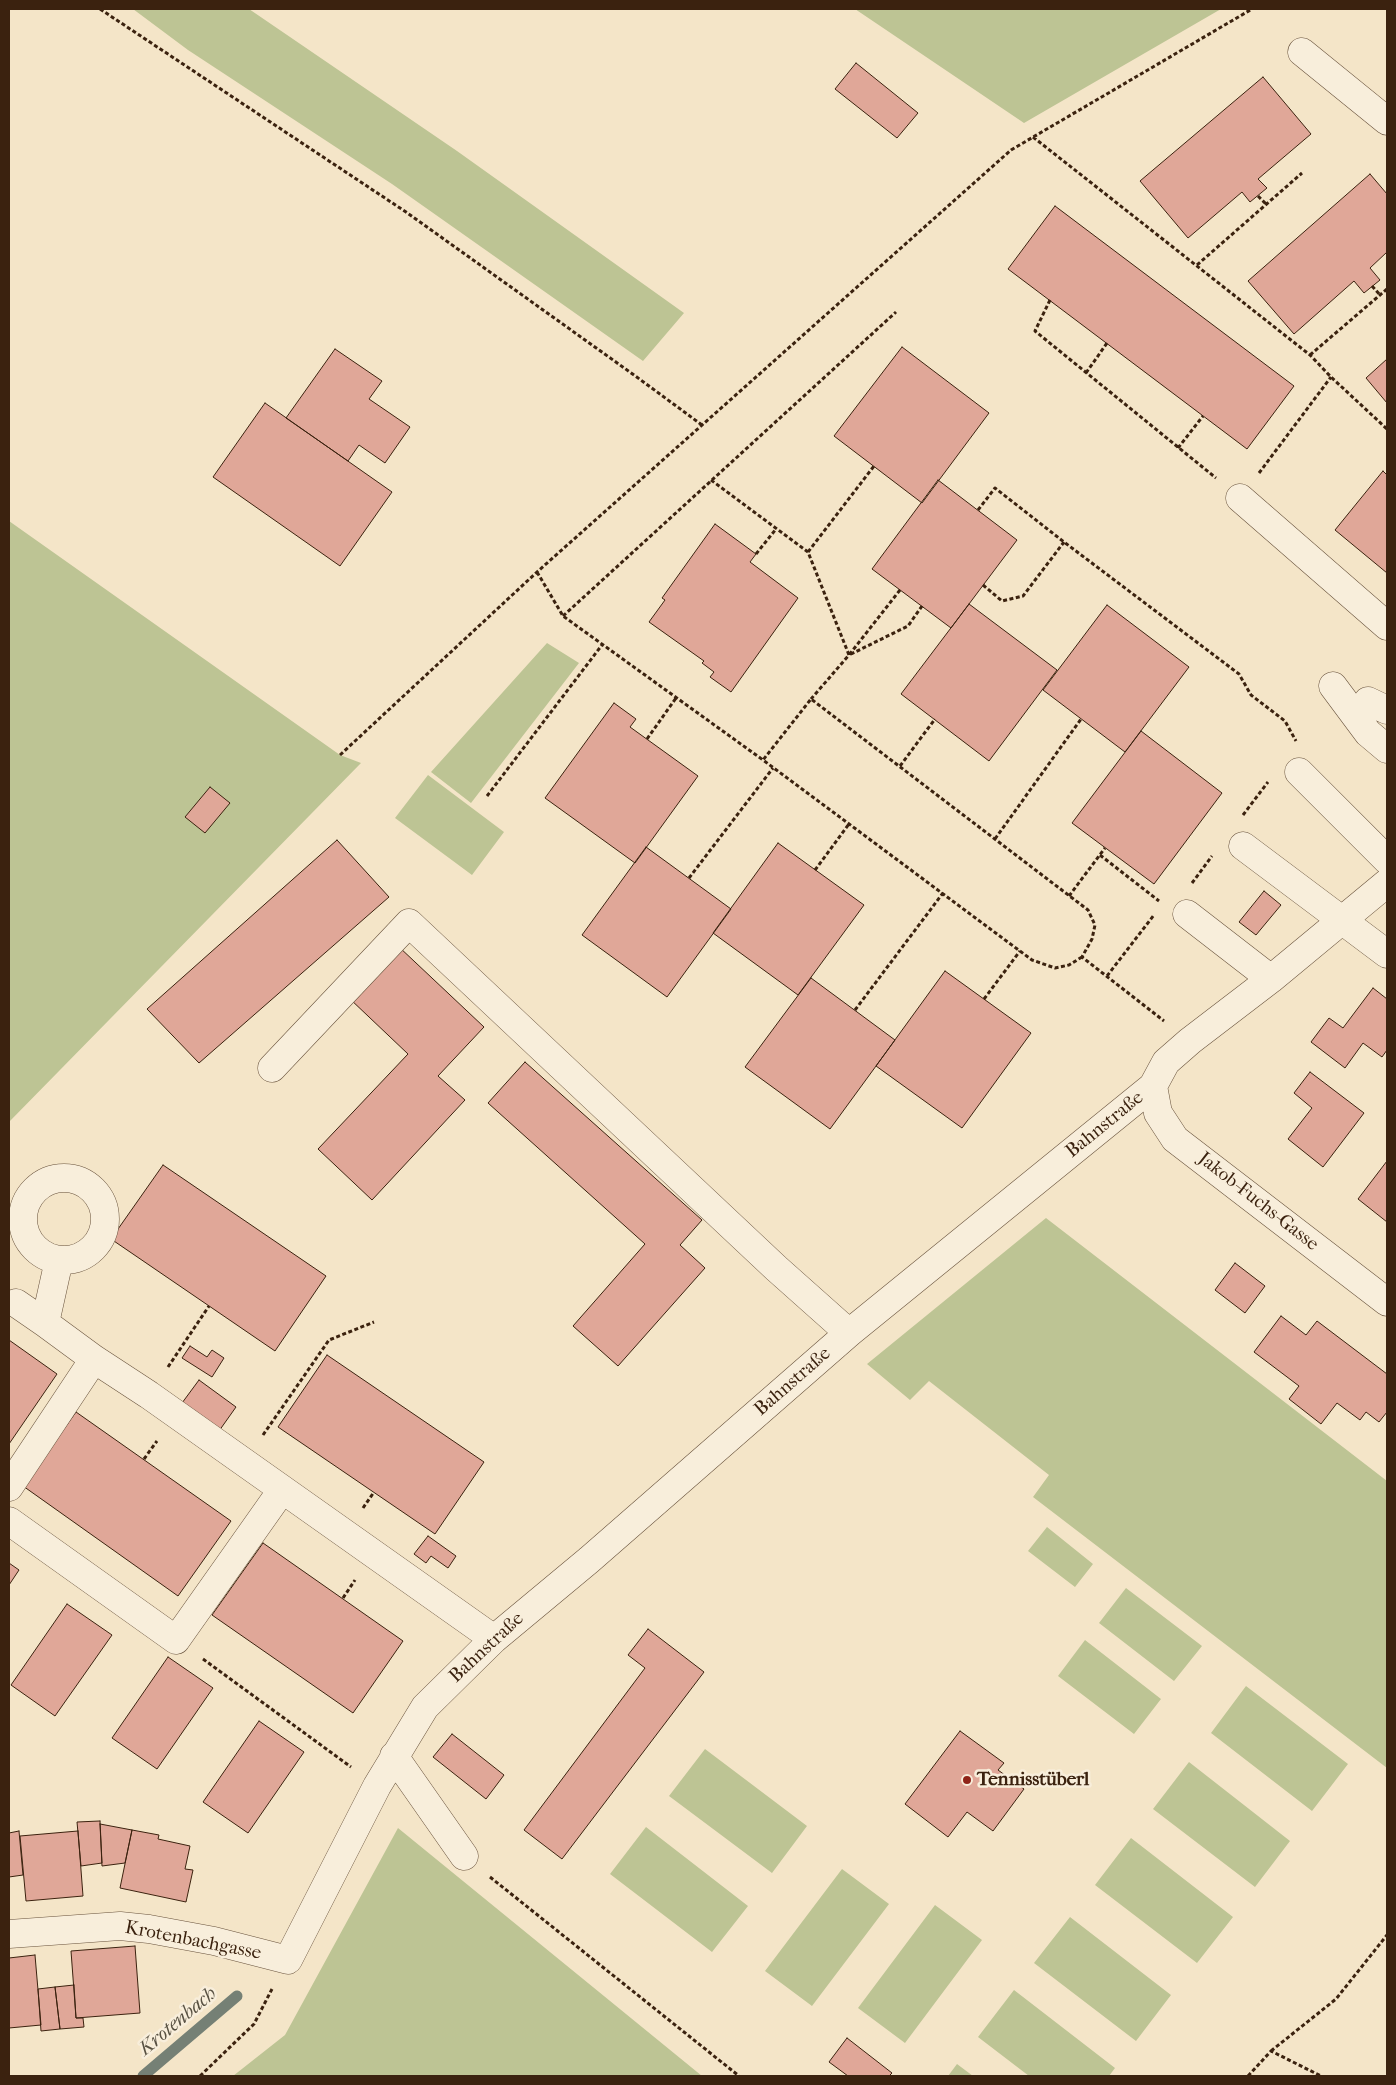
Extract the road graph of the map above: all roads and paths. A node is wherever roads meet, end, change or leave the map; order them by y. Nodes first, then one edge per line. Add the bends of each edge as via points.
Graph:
1 (100, 9) edge
2 (1252, 9) edge
3 (1302, 52) dead end
4 (1387, 121) edge
5 (1033, 137) junction
6 (1302, 173) dead end
7 (1258, 196) dead end
8 (1266, 204) junction
9 (1197, 265) junction
10 (1372, 286) dead end
11 (1387, 289) edge
12 (1380, 295) junction
13 (1050, 300) dead end
14 (896, 312) dead end
15 (1107, 343) dead end
16 (1310, 356) junction
17 (1086, 373) junction
18 (1331, 377) junction
19 (1203, 416) dead end
20 (702, 425) junction
21 (1387, 429) edge
22 (1178, 448) junction
23 (874, 466) dead end
24 (711, 480) junction
25 (1240, 498) junction
26 (978, 510) dead end
27 (776, 528) junction
28 (1064, 542) junction
29 (808, 552) junction
30 (756, 554) dead end
31 (537, 572) junction
32 (983, 585) dead end
33 (900, 590) dead end
34 (922, 606) dead end
35 (563, 616) junction
36 (1387, 626) edge
37 (602, 645) junction
38 (849, 656) junction
39 (1333, 686) dead end
40 (676, 698) junction
41 (811, 699) junction
42 (1081, 718) dead end
43 (935, 719) dead end
44 (648, 739) dead end
45 (1297, 743) dead end
46 (1387, 749) edge
47 (340, 755) dead end
48 (763, 760) junction
49 (900, 766) junction
50 (773, 768) junction
51 (1299, 772) dead end
52 (1272, 776) dead end
53 (487, 796) dead end
54 (849, 824) junction
55 (1241, 834) joint
56 (995, 839) junction
57 (1105, 848) dead end
58 (1215, 852) dead end
59 (1100, 855) junction
60 (1387, 860) edge
61 (815, 870) dead end
62 (689, 878) dead end
63 (1387, 883) edge
64 (943, 893) junction
65 (1069, 896) junction
66 (1179, 903) junction
67 (1158, 911) dead end
68 (1342, 920) junction
69 (1020, 951) junction
70 (1387, 954) edge
71 (1082, 957) junction
72 (1106, 976) junction
73 (1271, 979) junction
74 (984, 999) dead end
75 (855, 1010) dead end
76 (1190, 1041) junction
77 (272, 1068) dead end
78 (1153, 1086) junction
79 (59, 1260) dead end
80 (1387, 1302) edge
81 (16, 1303) dead end
82 (209, 1306) dead end
83 (374, 1322) dead end
84 (45, 1323) junction
85 (849, 1333) junction
86 (94, 1359) junction
87 (149, 1395) junction
88 (244, 1462) junction
89 (9, 1487) edge
90 (282, 1490) junction
91 (9, 1521) edge
92 (494, 1639) junction
93 (176, 1640) junction
94 (394, 1756) junction
95 (377, 1786) junction
96 (464, 1856) joint
97 (9, 1934) edge
98 (1387, 1935) edge
99 (288, 1960) junction
100 (1271, 2051) junction
101 (200, 2076) edge
102 (739, 2076) edge
103 (1248, 2076) edge
104 (1321, 2076) edge

1 - 20 path via 406,212
2 - 5 path
3 - 4 street
5 - 9 path
5 - 20 path via 1011,150
6 - 8 path
7 - 8 path
8 - 9 path
9 - 16 path
10 - 12 path
11 - 12 path
12 - 16 path
13 - 17 path via 1036,331
14 - 24 path
15 - 17 path
16 - 18 path
17 - 22 path
18 - 21 path
18 - 25 path
19 - 22 path
20 - 31 path
22 - 25 path
23 - 29 path
24 - 27 path
24 - 35 path
25 - 36 street
26 - 28 path via 995,488
27 - 29 path
27 - 30 path
28 - 32 path via 1023,596 1002,601
28 - 45 path via 1238,674 1251,695 1285,721
29 - 38 path
31 - 35 path
31 - 47 path
33 - 38 path
34 - 38 path via 908,626
35 - 37 path
37 - 40 path
37 - 53 path
38 - 41 path
39 - 46 street via 1368,733
40 - 44 path
40 - 48 path
41 - 48 path
41 - 49 path
42 - 56 path
43 - 49 path
48 - 50 path
49 - 56 path
50 - 54 path
50 - 62 path
51 - 60 street
52 - 55 path
54 - 61 path
54 - 64 path
55 - 68 street
56 - 65 path
57 - 59 path
58 - 66 path
59 - 65 path
59 - 66 path
63 - 68 street, Bahnstraße
64 - 69 path
64 - 75 path
65 - 71 path via 1088,910 1095,925
66 - 73 street
67 - 72 path
68 - 70 street
68 - 73 street, Bahnstraße
69 - 71 path via 1032,960 1055,968 1069,965
69 - 74 path
71 - 72 path
72 - 76 path
73 - 76 street, Bahnstraße
76 - 78 street, Bahnstraße via 1166,1062
77 - 85 street via 409,923 769,1262
78 - 80 street, Jakob-Fuchs-Gasse via 1158,1113 1175,1139
78 - 85 street, Bahnstraße
79 - 84 street
81 - 84 street
82 - 87 path
83 - 88 path via 329,1340
84 - 86 street
85 - 92 street, Bahnstraße via 833,1358 595,1566
86 - 87 street
86 - 89 street
87 - 88 street
88 - 90 street
90 - 92 street
90 - 93 street
91 - 93 street
92 - 94 street, Bahnstraße via 425,1707
93 - 95 path
94 - 95 street, Bahnstraße
94 - 96 street
95 - 99 street, Bahnstraße
96 - 102 path
97 - 99 street, Krotenbachgasse via 120,1926 214,1941
98 - 100 path via 1336,1999
99 - 101 path via 254,2024
100 - 103 path
100 - 104 path

